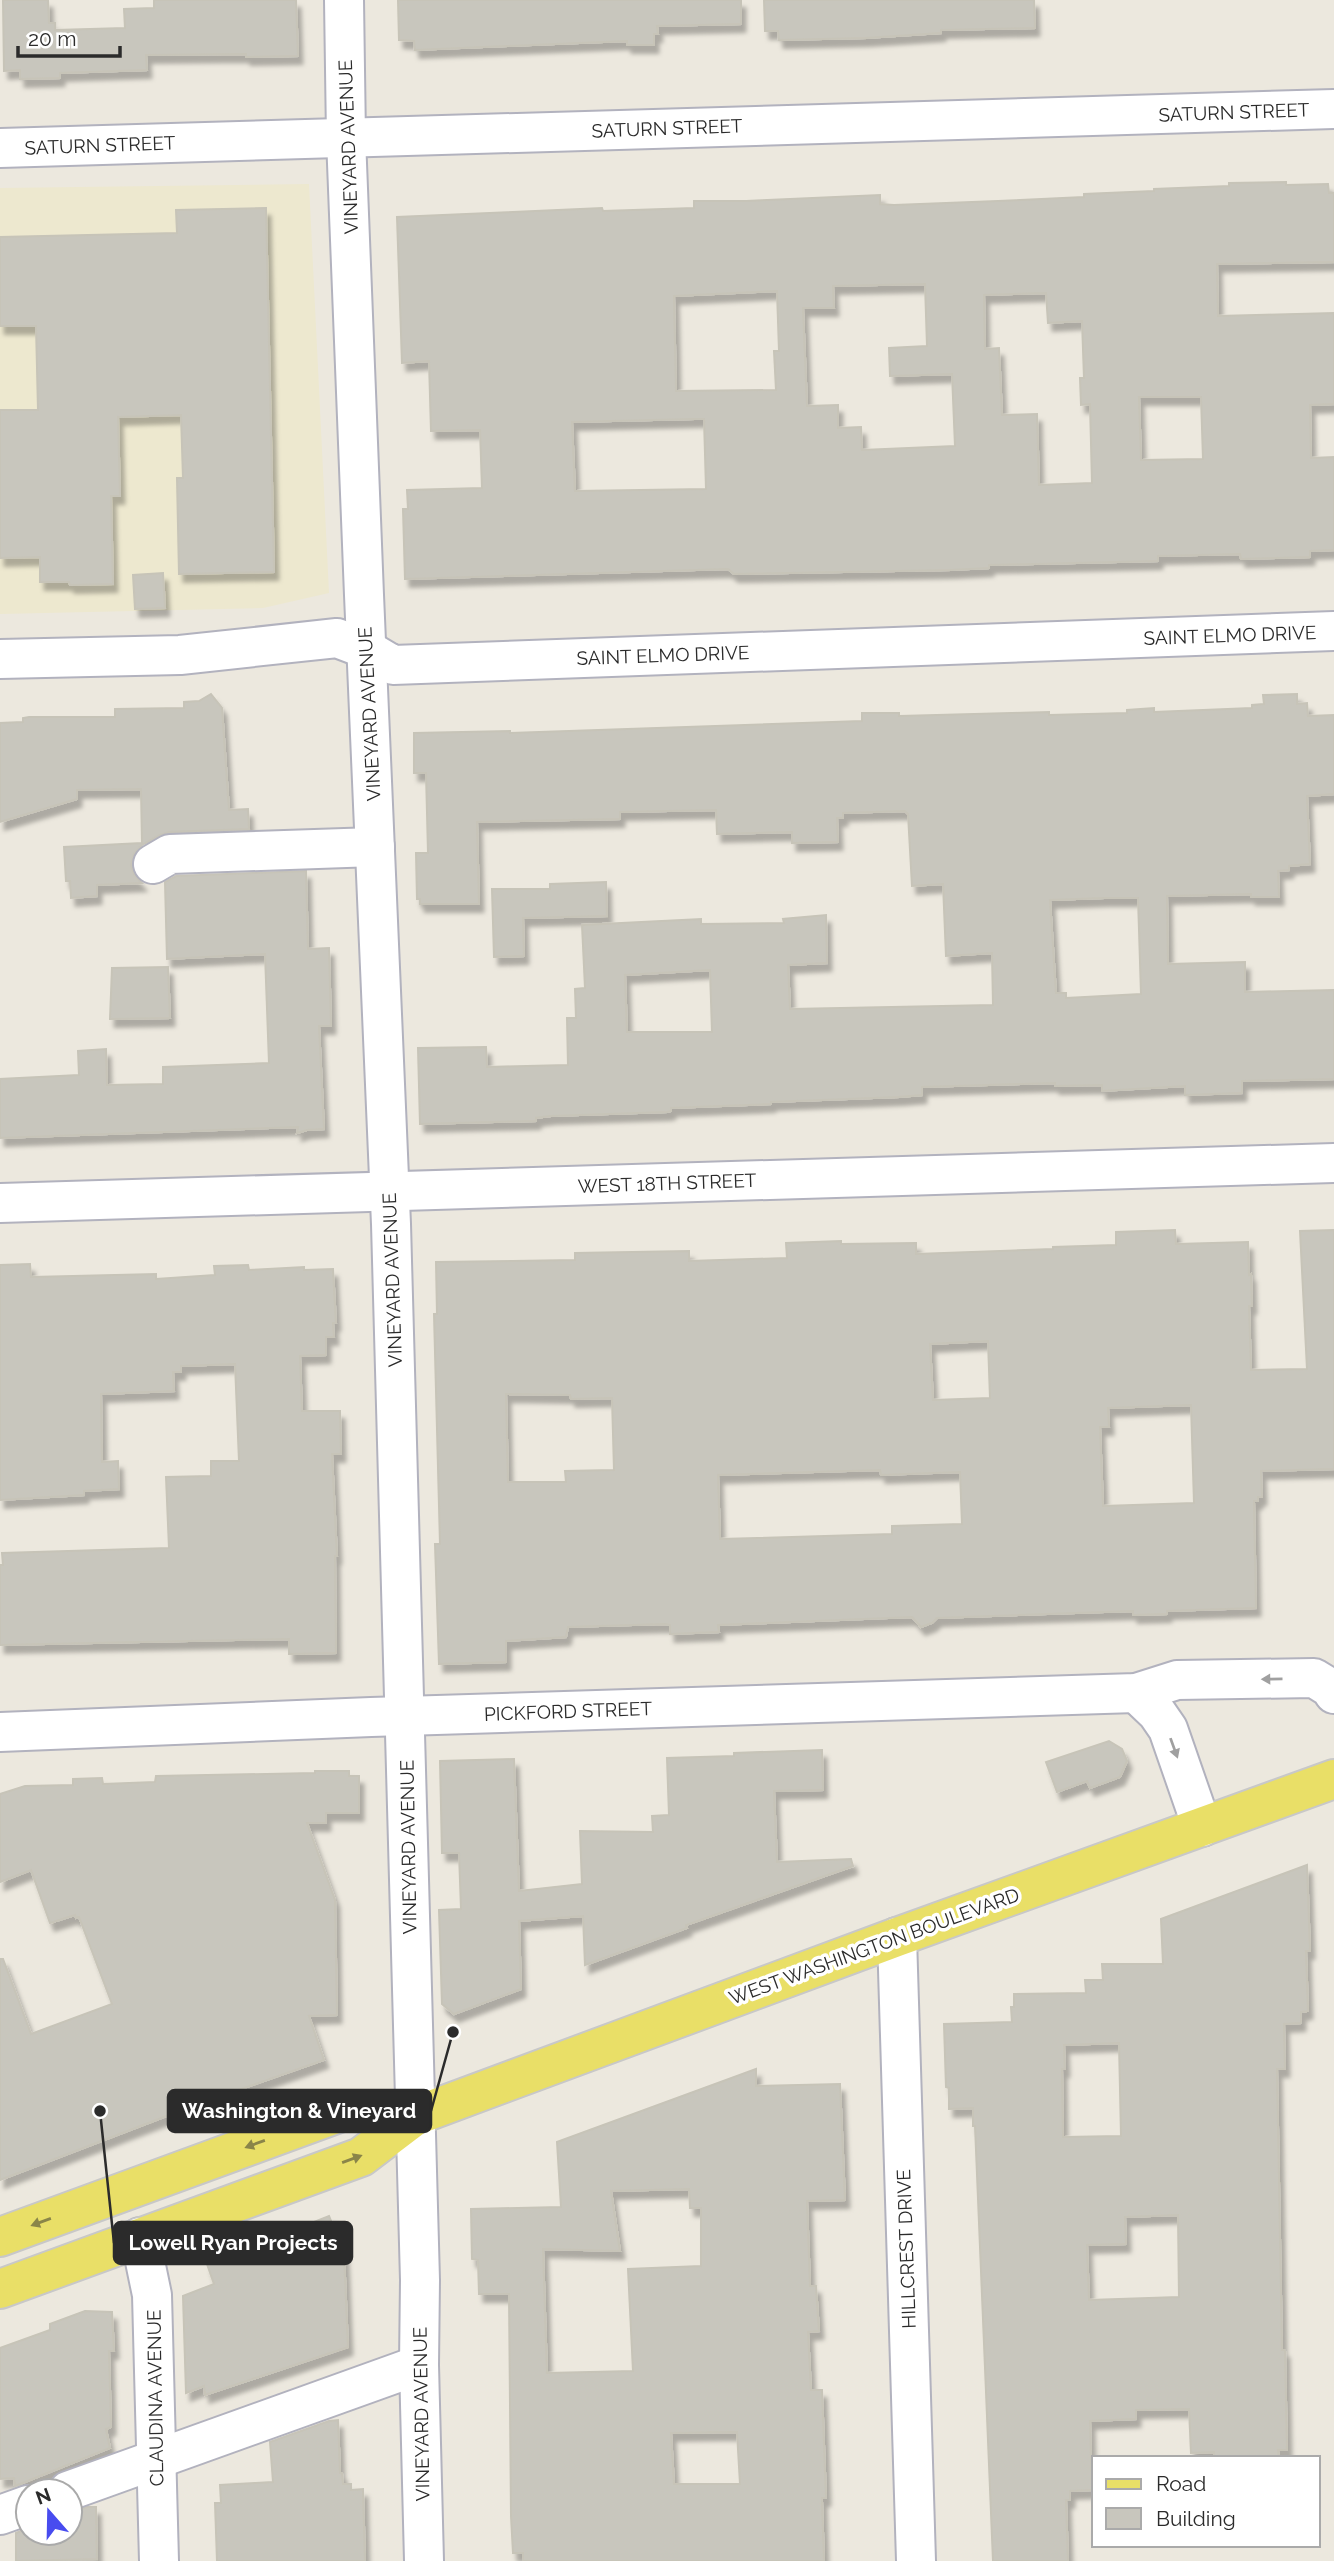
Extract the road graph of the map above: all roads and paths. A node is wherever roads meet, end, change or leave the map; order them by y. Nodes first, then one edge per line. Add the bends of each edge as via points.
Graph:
1 (344, 0) edge
2 (1334, 109) edge
3 (346, 138) junction
4 (0, 148) edge
5 (1334, 631) edge
6 (366, 649) junction
7 (0, 659) edge
8 (375, 847) junction
9 (153, 864) dead end
10 (1334, 1163) edge
11 (390, 1192) junction
12 (0, 1203) edge
13 (1136, 1693) junction
14 (1334, 1694) edge
15 (404, 1716) junction
16 (0, 1732) edge
17 (1334, 1779) edge
18 (1202, 1827) junction
19 (897, 1937) junction
20 (415, 2116) junction
21 (140, 2236) junction
22 (0, 2237) edge
23 (0, 2289) edge
24 (419, 2365) junction
25 (156, 2458) junction
26 (84, 2485) edge
27 (159, 2561) edge
28 (424, 2561) edge
29 (916, 2561) edge

1 - 3 street, VINEYARD AVENUE
2 - 3 street, SATURN STREET
3 - 4 street, SATURN STREET
3 - 6 street, VINEYARD AVENUE
5 - 6 street, SAINT ELMO DRIVE via 393,665
6 - 7 street, SAINT ELMO DRIVE via 337,638 180,655
6 - 8 street, VINEYARD AVENUE
8 - 9 street via 170,854
8 - 11 street, VINEYARD AVENUE
10 - 11 street, WEST 18TH STREET
11 - 12 street, WEST 18TH STREET
11 - 15 street, VINEYARD AVENUE
14 -> 13 street, PICKFORD STREET via 1314,1678 1177,1680
13 - 15 street, PICKFORD STREET
13 -> 18 street via 1168,1729
15 - 16 street, PICKFORD STREET
15 - 20 street, VINEYARD AVENUE
17 - 18 main road, WEST WASHINGTON BOULEVARD
18 - 19 main road, WEST WASHINGTON BOULEVARD
19 - 20 main road, WEST WASHINGTON BOULEVARD
19 - 29 street, HILLCREST DRIVE
21 -> 20 main road, WEST WASHINGTON BOULEVARD via 361,2157
20 -> 22 main road, WEST WASHINGTON BOULEVARD via 347,2110
20 - 24 street, VINEYARD AVENUE
21 - 23 main road, WEST WASHINGTON BOULEVARD
21 - 25 street, CLAUDINA AVENUE via 152,2295
24 - 25 street
24 - 28 street, VINEYARD AVENUE
25 - 26 street
25 - 27 street, CLAUDINA AVENUE

